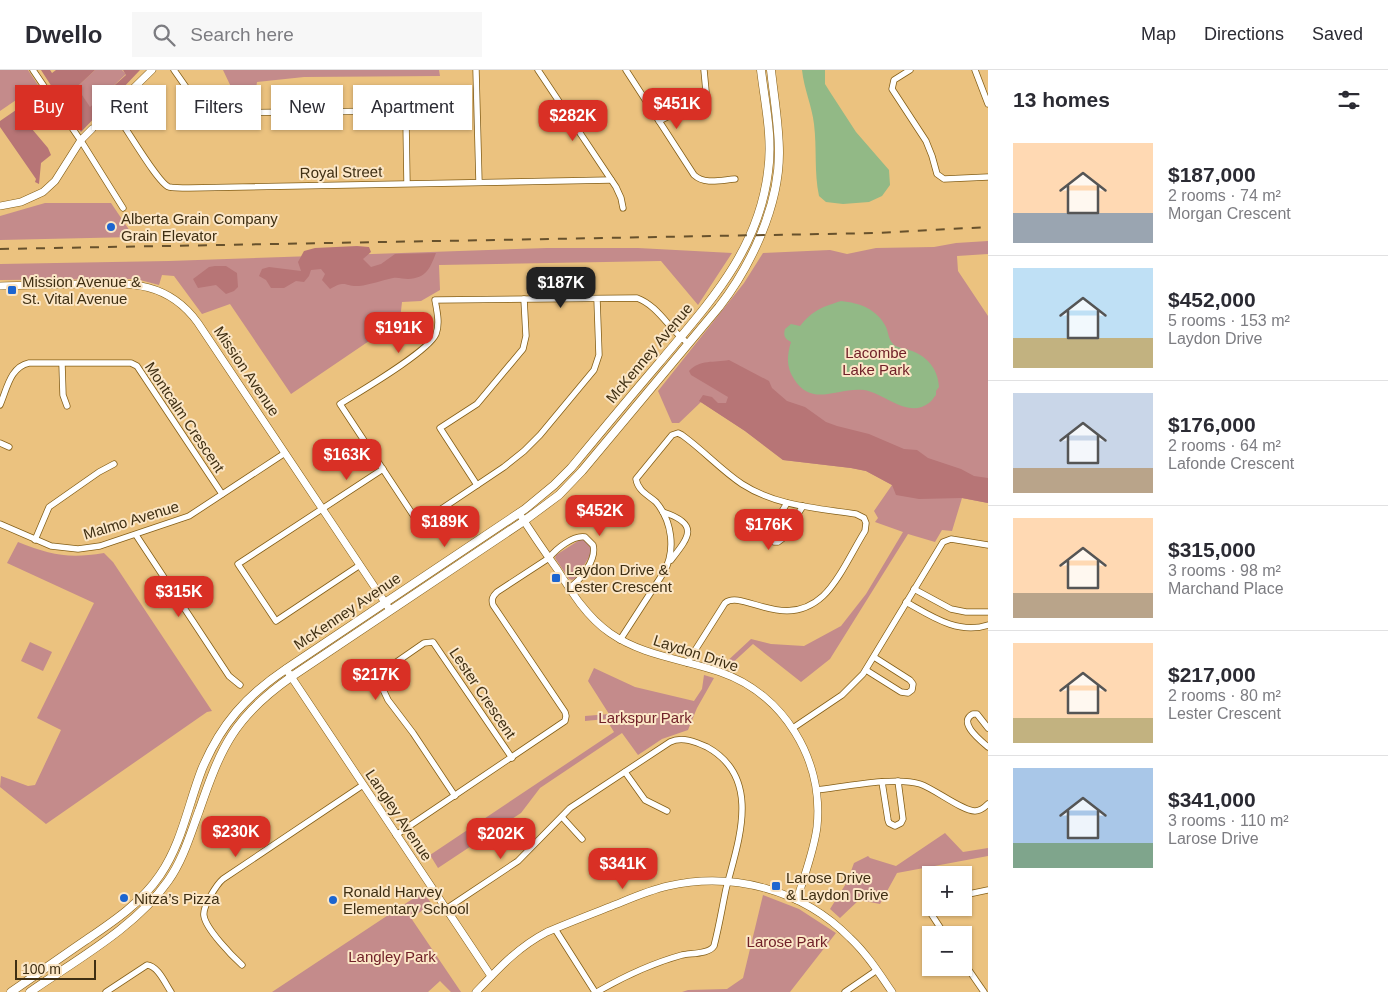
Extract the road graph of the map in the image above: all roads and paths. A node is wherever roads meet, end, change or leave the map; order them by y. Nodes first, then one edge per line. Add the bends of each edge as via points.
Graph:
1 (33, 70) edge
2 (152, 70) edge
3 (174, 70) edge
4 (476, 70) edge
5 (538, 70) edge
6 (626, 70) edge
7 (704, 70) edge
8 (761, 70) edge
9 (770, 70) edge
10 (910, 70) edge
11 (975, 70) edge
12 (137, 85) edge
13 (560, 103) junction
14 (988, 104) edge
15 (550, 110) dead end
16 (659, 121) junction
17 (92, 128) dead end
18 (128, 130) edge
19 (81, 140) junction
20 (988, 177) edge
21 (735, 179) dead end
22 (611, 180) junction
23 (479, 182) junction
24 (407, 183) junction
25 (0, 206) edge
26 (123, 208) dead end
27 (623, 208) dead end
28 (0, 286) edge
29 (524, 299) junction
30 (597, 299) junction
31 (680, 338) junction
32 (688, 343) junction
33 (62, 364) junction
34 (0, 405) edge
35 (68, 406) dead end
36 (0, 443) edge
37 (9, 446) dead end
38 (285, 453) junction
39 (114, 464) dead end
40 (383, 470) junction
41 (477, 486) junction
42 (222, 494) junction
43 (787, 503) junction
44 (803, 506) junction
45 (323, 510) junction
46 (663, 512) junction
47 (519, 513) junction
48 (524, 521) junction
49 (0, 524) edge
50 (136, 535) junction
51 (35, 540) junction
52 (988, 545) edge
53 (549, 558) junction
54 (668, 564) junction
55 (360, 565) junction
56 (569, 588) junction
57 (914, 589) junction
58 (385, 602) junction
59 (906, 602) junction
60 (390, 610) junction
61 (988, 612) edge
62 (988, 625) edge
63 (620, 640) junction
64 (874, 657) junction
65 (687, 663) junction
66 (286, 668) junction
67 (866, 670) junction
68 (291, 677) junction
69 (240, 685) dead end
70 (793, 728) junction
71 (988, 728) edge
72 (988, 747) edge
73 (512, 758) junction
74 (625, 772) junction
75 (898, 781) junction
76 (882, 782) junction
77 (363, 786) junction
78 (817, 790) junction
79 (455, 796) junction
80 (988, 804) edge
81 (666, 811) dead end
82 (562, 817) junction
83 (396, 835) junction
84 (582, 839) dead end
85 (729, 882) junction
86 (988, 890) edge
87 (972, 893) edge
88 (797, 900) junction
89 (446, 909) junction
90 (554, 928) junction
91 (242, 964) dead end
92 (877, 970) junction
93 (972, 975) edge
94 (491, 976) junction
95 (11, 992) edge
96 (30, 992) edge
97 (106, 992) edge
98 (171, 992) edge
99 (476, 992) edge
100 (596, 992) edge
101 (845, 992) edge
102 (892, 992) edge
103 (984, 992) edge

1 - 19 street
2 - 12 street
3 - 24 street via 202,110 209,113 400,112 406,122
4 - 23 street
5 - 13 street
6 - 16 street
7 - 16 street via 707,102
8 - 31 main road, McKenney Avenue via 770,143 768,172 755,223 734,269
9 - 32 main road, McKenney Avenue via 779,154 774,194 742,275
10 - 20 street via 894,80 892,89 926,141 937,174 942,179
11 - 14 street
13 - 15 street
13 - 22 street
16 - 21 street via 698,178 707,181
17 - 19 street
18 - 24 street, Royal Street via 156,175 168,186
19 - 25 street via 55,182 44,192 21,202
19 - 26 street
22 - 23 street, Royal Street
22 - 27 street
23 - 24 street, Royal Street
28 - 38 street, Mission Avenue via 126,283 149,287 170,296 193,317
29 - 30 street
29 - 40 street via 435,300 438,322 431,342 340,404
29 - 41 street via 526,336 523,349 477,404 440,428
30 - 31 street via 642,299
30 - 41 street via 599,355 594,370 532,443
31 - 32 street
31 - 47 main road, McKenney Avenue via 571,468
32 - 48 main road, McKenney Avenue via 582,471 559,495
33 - 34 street, Montcalm Crescent via 21,365 14,372
33 - 35 street via 63,394
33 - 42 street, Montcalm Crescent via 120,362 137,366
36 - 37 street
38 - 42 street, Malmo Avenue
38 - 45 street, Mission Avenue
39 - 51 street via 49,507
40 - 41 street via 419,524
40 - 45 street
42 - 50 street, Malmo Avenue via 189,516
43 - 44 street
43 - 44 street via 769,533 774,542 782,539
43 - 46 street via 743,484 684,436 676,434 668,439 636,479 640,488
44 - 65 street via 856,514 866,520 864,531 829,589 809,606 792,611 772,610 737,599 728,600
45 - 55 street, Mission Avenue
45 - 55 street via 238,564 276,622
46 - 54 street via 671,540
46 - 54 street via 686,526 688,533
47 - 48 street, Laydon Drive
47 - 58 main road, McKenney Avenue
48 - 53 street, Laydon Drive
48 - 60 main road, McKenney Avenue
49 - 51 street, Malmo Avenue
50 - 51 street, Malmo Avenue via 78,549 60,548
50 - 69 street via 229,676
52 - 57 street via 954,539 944,541
53 - 56 street, Laydon Drive
53 - 56 street via 577,537 585,537 592,542 593,558
53 - 73 street, Lester Crescent via 492,598 493,605 566,716 561,725
54 - 63 street
55 - 58 street, Mission Avenue
56 - 63 street, Laydon Drive via 593,619
57 - 59 street
57 - 61 street via 951,609
58 - 60 street, Mission Avenue
58 - 66 main road, McKenney Avenue
59 - 62 street via 947,624
59 - 64 street
60 - 68 main road, McKenney Avenue
63 - 65 street, Laydon Drive via 648,653
64 - 67 street
64 - 67 street via 910,680 912,690 902,692
65 - 70 street, Laydon Drive via 726,674 746,684 773,705
66 - 68 street, Langley Avenue
66 - 95 main road, McKenney Avenue via 263,684 228,721 202,770 176,846 150,889 129,910
67 - 70 street via 842,694
68 - 77 street, Langley Avenue
68 - 96 main road, McKenney Avenue via 267,694 234,729 212,774 180,861 162,890 131,922
70 - 78 street, Laydon Drive via 807,755
71 - 72 street via 976,714 967,718 970,729
73 - 79 street, Lester Crescent
73 - 79 street, Lester Crescent via 433,642 424,643 379,674 378,679 388,700
74 - 81 street via 645,800
74 - 82 street via 570,808
74 - 85 street via 678,739 703,746 721,758 736,778 743,805 742,827
75 - 76 street
75 - 76 street via 903,819 895,826 888,820
75 - 80 street via 920,784 972,811
76 - 78 street
77 - 83 street, Langley Avenue
77 - 91 street via 217,884 204,916 228,952
78 - 88 street, Laydon Drive via 816,834
79 - 83 street, Lester Crescent
82 - 84 street
82 - 89 street via 518,860
83 - 89 street, Langley Avenue
85 - 88 street via 765,888
85 - 90 street via 704,881 662,887
85 - 100 street via 712,949 673,958
86 - 87 street
88 - 92 street via 842,930
89 - 94 street, Langley Avenue
90 - 94 street via 525,945
90 - 100 street
92 - 101 street
92 - 102 street
93 - 103 street
94 - 99 street
97 - 98 street via 147,965 155,969

